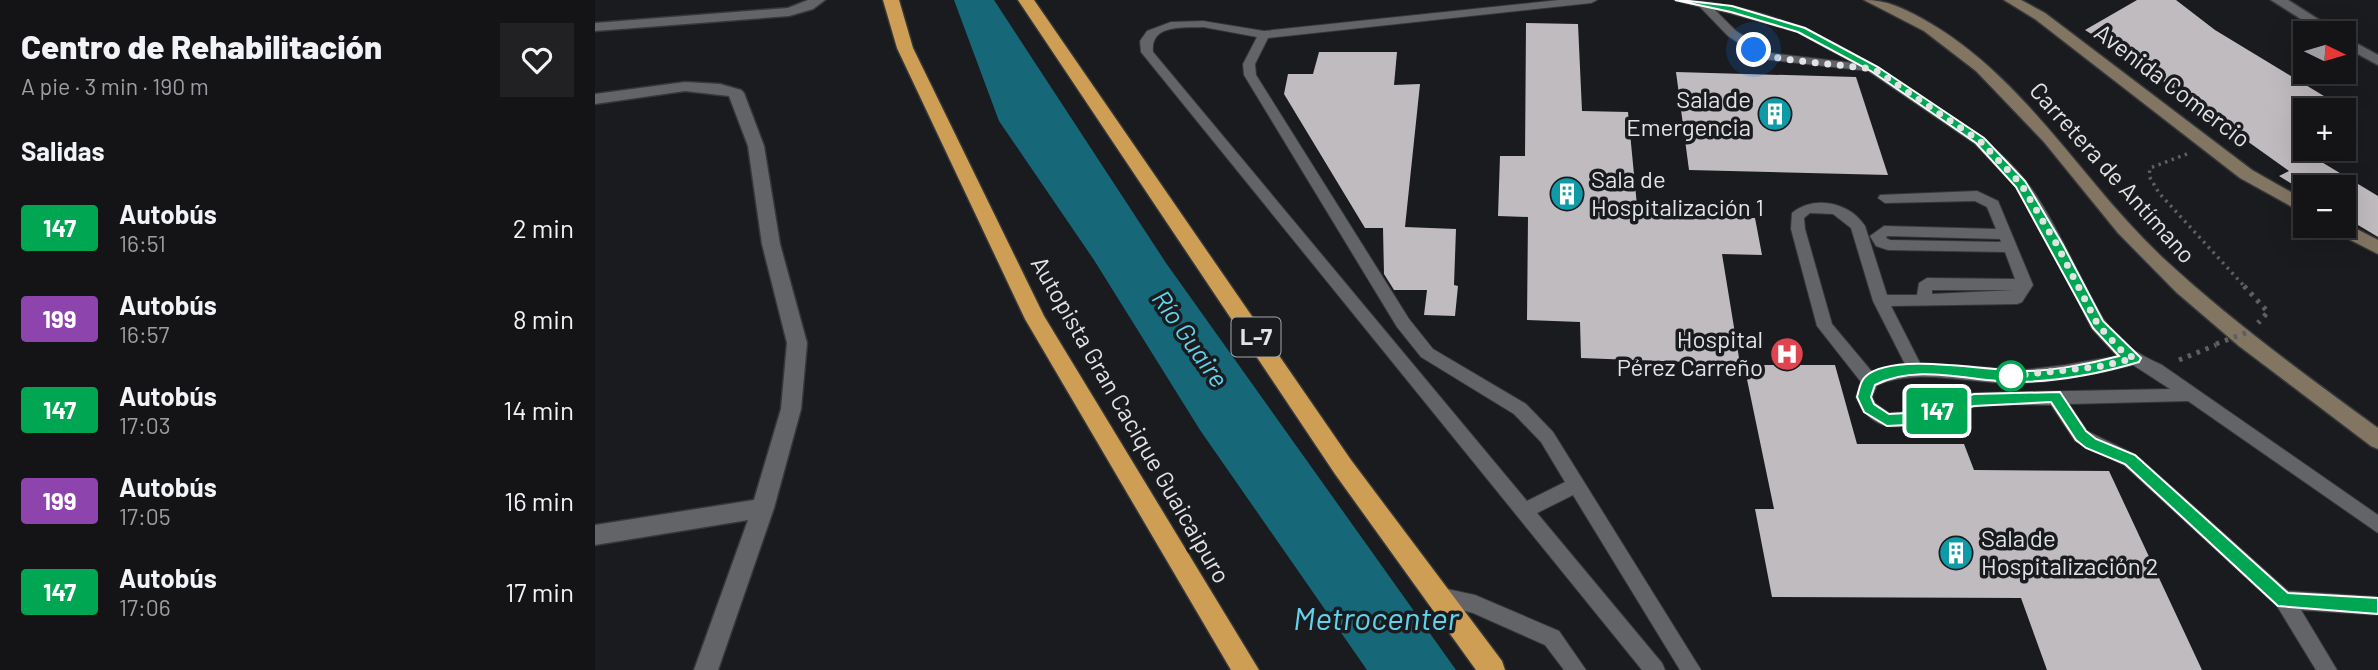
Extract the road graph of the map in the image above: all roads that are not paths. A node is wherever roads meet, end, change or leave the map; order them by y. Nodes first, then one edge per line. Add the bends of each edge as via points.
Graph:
1 (818, 0) edge
2 (891, 0) edge
3 (1026, 0) edge
4 (1591, 0) edge
5 (1680, 0) edge
6 (1871, 0) edge
7 (2011, 0) edge
8 (2278, 0) edge
9 (1703, 3) junction
10 (2313, 21) edge
11 (595, 27) edge
12 (1264, 35) junction
13 (2356, 48) edge
14 (2378, 61) edge
15 (1874, 69) junction
16 (595, 99) edge
17 (1885, 198) dead end
18 (2293, 201) edge
19 (2356, 236) edge
20 (2008, 240) junction
21 (2378, 248) edge
22 (1881, 301) junction
23 (2134, 358) junction
24 (1915, 369) junction
25 (1870, 381) junction
26 (2187, 395) junction
27 (2055, 397) junction
28 (2378, 440) edge
29 (1577, 485) junction
30 (763, 508) junction
31 (1524, 511) junction
32 (2378, 524) edge
33 (595, 535) edge
34 (1438, 597) junction
35 (2284, 600) junction
36 (2378, 606) edge
37 (706, 670) edge
38 (1246, 670) edge
39 (1492, 670) edge
40 (1577, 670) edge
41 (1655, 670) edge
42 (1691, 670) edge
43 (2327, 670) edge

1 - 11 street via 789,12
2 - 38 highway, Autopista Gran Cacique Guaicaipuro via 905,48 1035,319
3 - 34 highway, L-7
4 - 12 lane
5 - 9 lane
6 - 28 main road, Carretera de Antímano via 1944,36 2024,109 2123,229 2181,285 2275,365
7 - 18 main road, Avenida Comercio via 2040,16 2246,174
8 - 10 street
9 - 15 lane via 1801,30
9 - 15 lane via 1715,20 1767,56
12 - 29 lane via 1249,64 1249,75 1403,323 1427,353 1520,410 1547,437
12 - 31 lane via 1203,24 1171,25 1151,33 1147,52
13 - 14 street
15 - 23 lane via 1999,158 2021,184 2098,325
16 - 30 street via 717,85 736,93 743,106 757,146 771,244 797,343 791,410
17 - 20 lane via 1977,196 1993,204
19 - 21 main road
20 - 20 lane via 1888,245 1877,236 1884,231
20 - 22 lane via 2025,285 1927,284 1925,299
22 - 24 lane
22 - 25 lane via 1851,216 1824,208 1800,211 1798,229 1825,326
23 - 24 lane via 2021,377
23 - 26 lane
24 - 25 lane via 1885,373
25 - 27 lane via 1864,397 1869,408 1887,420 1907,419 1974,400
26 - 27 lane
26 - 32 lane
27 - 35 lane via 2081,436 2130,460
29 - 31 lane
29 - 42 lane
30 - 33 street
30 - 37 street
31 - 41 lane
34 - 39 highway, L-7
34 - 40 lane via 1475,604 1552,638
35 - 36 lane
35 - 43 lane

